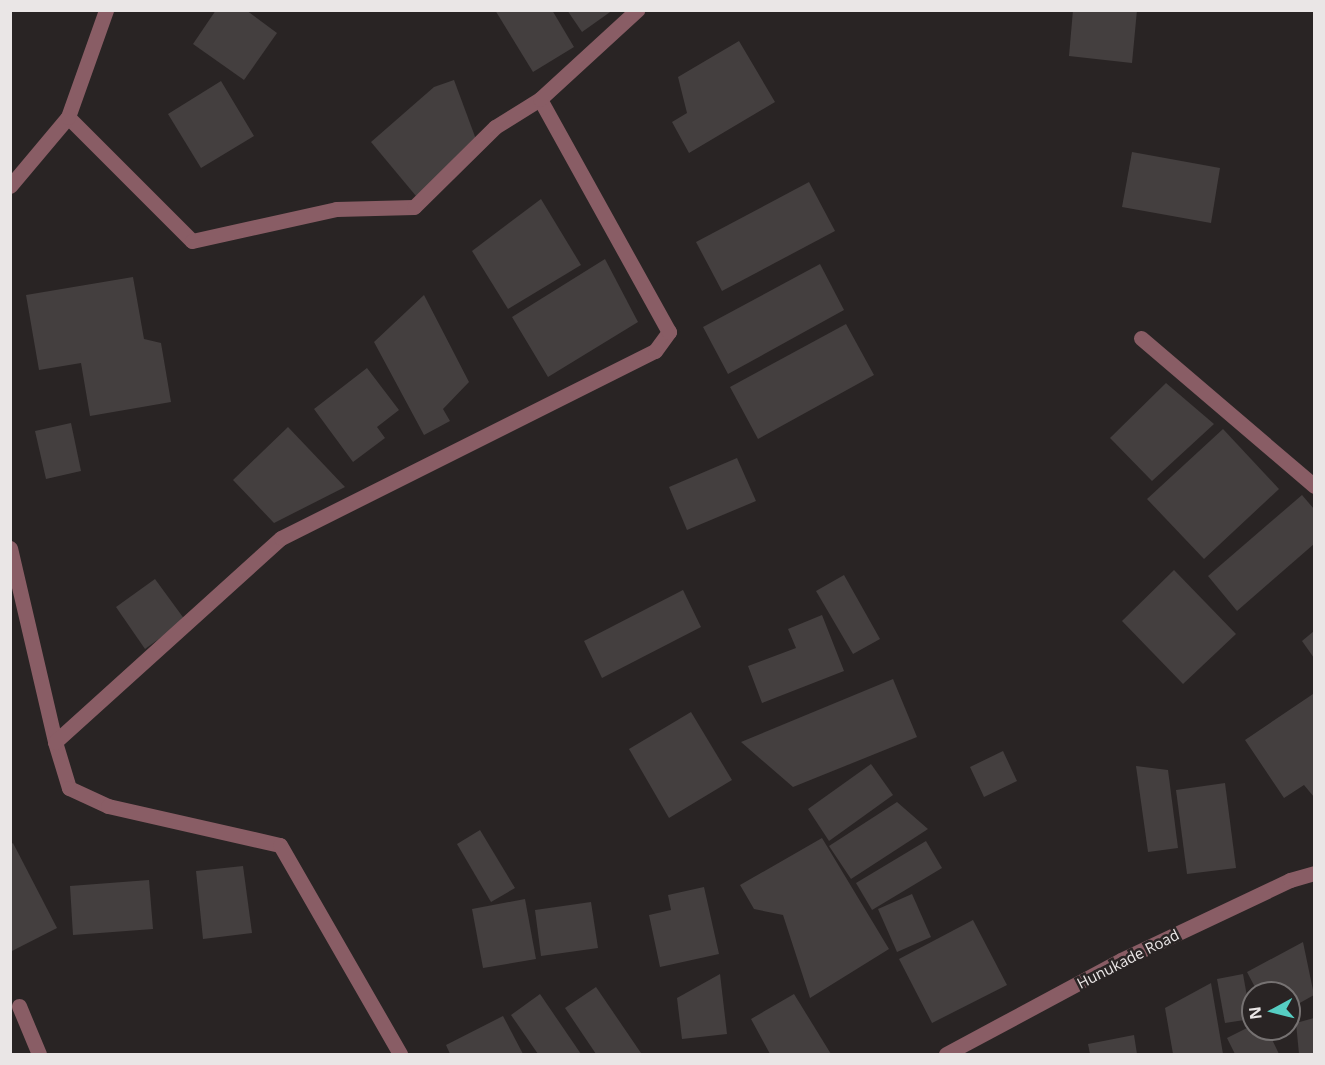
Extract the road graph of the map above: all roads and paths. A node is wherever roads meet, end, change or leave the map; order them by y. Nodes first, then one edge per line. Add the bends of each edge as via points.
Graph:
1 (106, 10) edge
2 (637, 10) edge
3 (540, 99) junction
4 (68, 117) junction
5 (10, 186) edge
6 (1141, 338) dead end
7 (1314, 486) edge
8 (10, 548) edge
9 (55, 742) junction
10 (1314, 873) edge
11 (19, 1006) dead end
12 (39, 1054) edge
13 (400, 1054) edge
14 (946, 1054) edge

1 - 4 street
2 - 3 street
3 - 4 street via 495,127 414,207 336,209 192,241
3 - 9 street via 669,332 655,351 281,538
4 - 5 street
6 - 7 street
8 - 9 street
9 - 13 street via 69,788 108,806 280,845
10 - 14 street, Hunukade Road via 1290,880 1121,960
11 - 12 street

